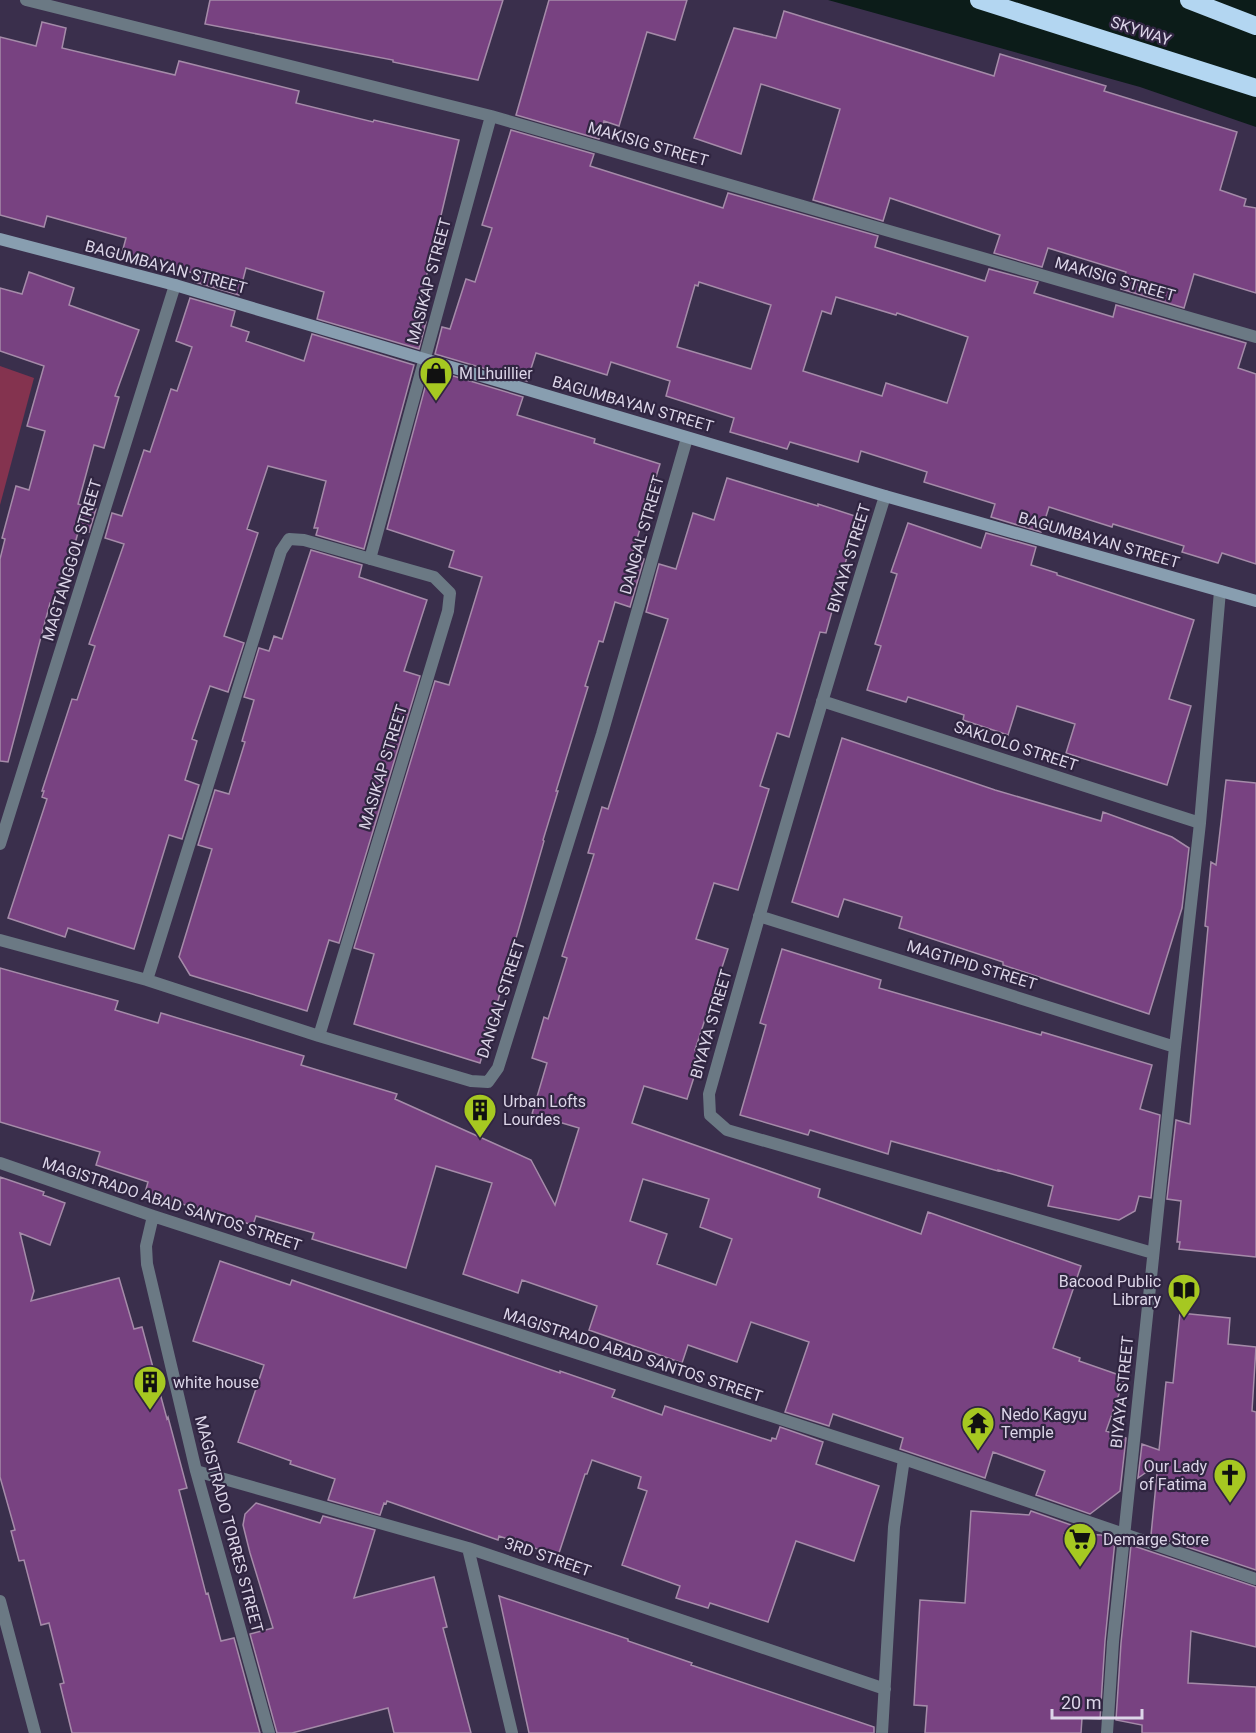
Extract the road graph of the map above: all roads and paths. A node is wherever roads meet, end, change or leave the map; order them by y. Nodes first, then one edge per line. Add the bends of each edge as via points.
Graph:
1 (26, 0) edge
2 (979, 0) edge
3 (1189, 0) edge
4 (1256, 26) edge
5 (1256, 88) edge
6 (491, 116) junction
7 (0, 239) edge
8 (175, 285) junction
9 (1256, 337) edge
10 (425, 360) junction
11 (687, 438) junction
12 (885, 496) junction
13 (370, 559) junction
14 (1220, 591) junction
15 (1256, 601) edge
16 (822, 701) junction
17 (1200, 823) junction
18 (0, 844) edge
19 (759, 916) junction
20 (0, 940) edge
21 (147, 980) junction
22 (319, 1036) junction
23 (1175, 1047) junction
24 (0, 1163) edge
25 (153, 1216) junction
26 (1153, 1254) junction
27 (904, 1459) junction
28 (196, 1471) junction
29 (1125, 1534) junction
30 (468, 1548) junction
31 (1256, 1579) edge
32 (0, 1601) edge
33 (885, 1689) junction
34 (35, 1733) edge
35 (269, 1733) edge
36 (512, 1733) edge
37 (882, 1733) edge
38 (1107, 1733) edge

1 - 6 street, MAKISIG STREET
2 - 5 highway, SKYWAY
3 - 4 highway
6 - 9 street, MAKISIG STREET
6 - 10 street, MASIKAP STREET
7 - 8 street, BAGUMBAYAN STREET
8 - 10 street, BAGUMBAYAN STREET
8 - 18 street, MAGTANGGOL STREET
10 - 11 street, BAGUMBAYAN STREET
10 - 13 street, MASIKAP STREET
11 - 12 street, BAGUMBAYAN STREET
11 - 22 street, DANGAL STREET via 602,734 498,1068 488,1082 471,1081
12 - 14 street, BAGUMBAYAN STREET
12 - 16 street, BIYAYA STREET
13 - 21 street, MASIKAP STREET via 304,540 289,539 280,551
13 - 22 street, MASIKAP STREET via 434,577 450,593 448,611
14 - 15 street, BAGUMBAYAN STREET
14 - 17 street, BIYAYA STREET
16 - 17 street, SAKLOLO STREET
16 - 19 street, BIYAYA STREET
17 - 23 street, BIYAYA STREET
19 - 23 street, MAGTIPID STREET
19 - 26 street, BIYAYA STREET via 709,1094 710,1115 727,1130
20 - 21 street, DANGAL STREET
21 - 22 street, DANGAL STREET
23 - 26 street, BIYAYA STREET
24 - 25 street, MAGISTRADO ABAD SANTOS STREET
25 - 27 street, MAGISTRADO ABAD SANTOS STREET
25 - 28 street, MAGISTRADO TORRES STREET via 147,1264
26 - 29 street, BIYAYA STREET
27 - 29 street, MAGISTRADO ABAD SANTOS STREET
27 - 33 street via 894,1527
28 - 30 street, 3RD STREET
28 - 35 street, MAGISTRADO TORRES STREET
29 - 31 street, MAGISTRADO ABAD SANTOS STREET
29 - 38 street, BIYAYA STREET
30 - 33 street, 3RD STREET
30 - 36 street
32 - 34 street
33 - 37 street

